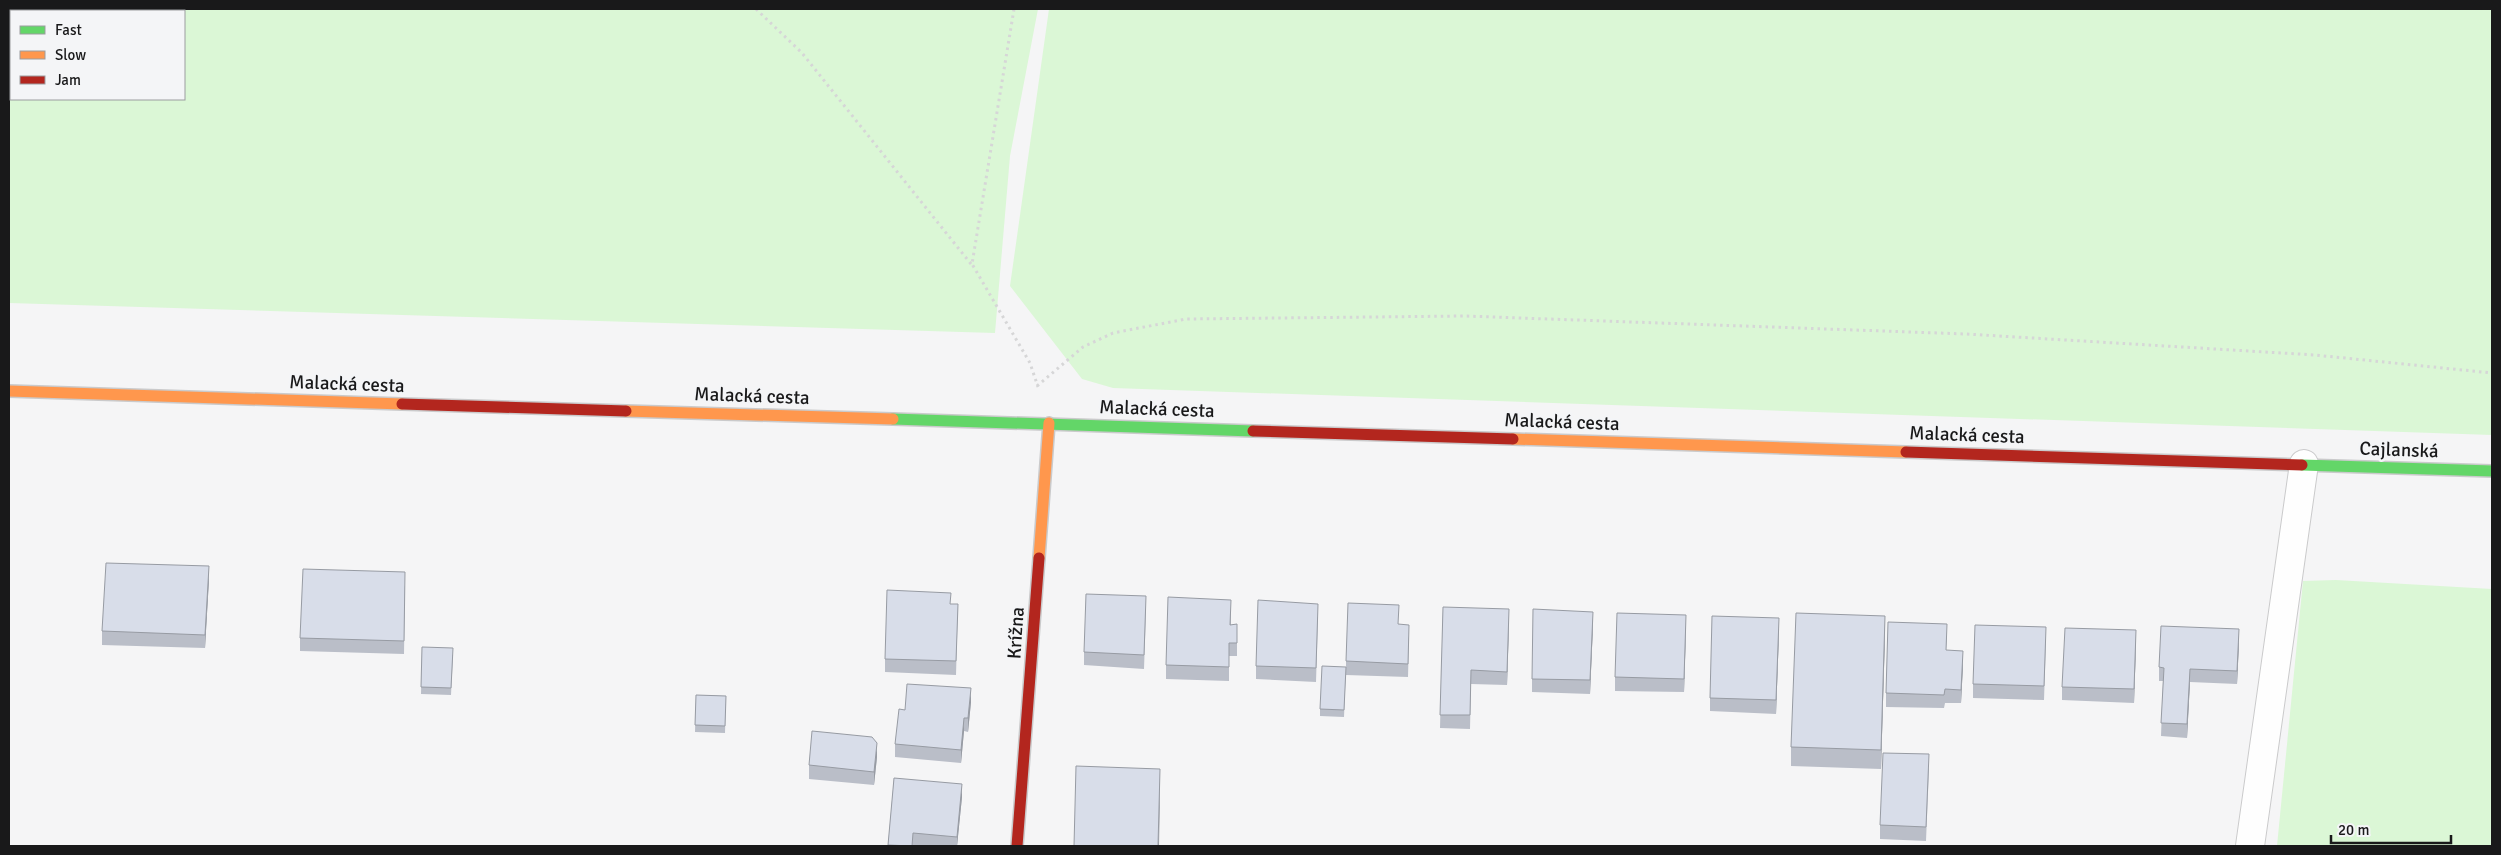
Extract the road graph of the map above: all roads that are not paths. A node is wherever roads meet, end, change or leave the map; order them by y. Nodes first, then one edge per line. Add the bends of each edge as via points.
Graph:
1 (9, 391) edge
2 (1049, 423) junction
3 (2304, 464) junction
4 (2492, 471) edge
5 (1017, 846) edge
6 (2250, 846) edge

1 - 2 main road, Malacká cesta
2 - 3 main road, Malacká cesta
2 - 5 main road, Krížna
3 - 4 main road, Cajlanská
3 - 6 street

